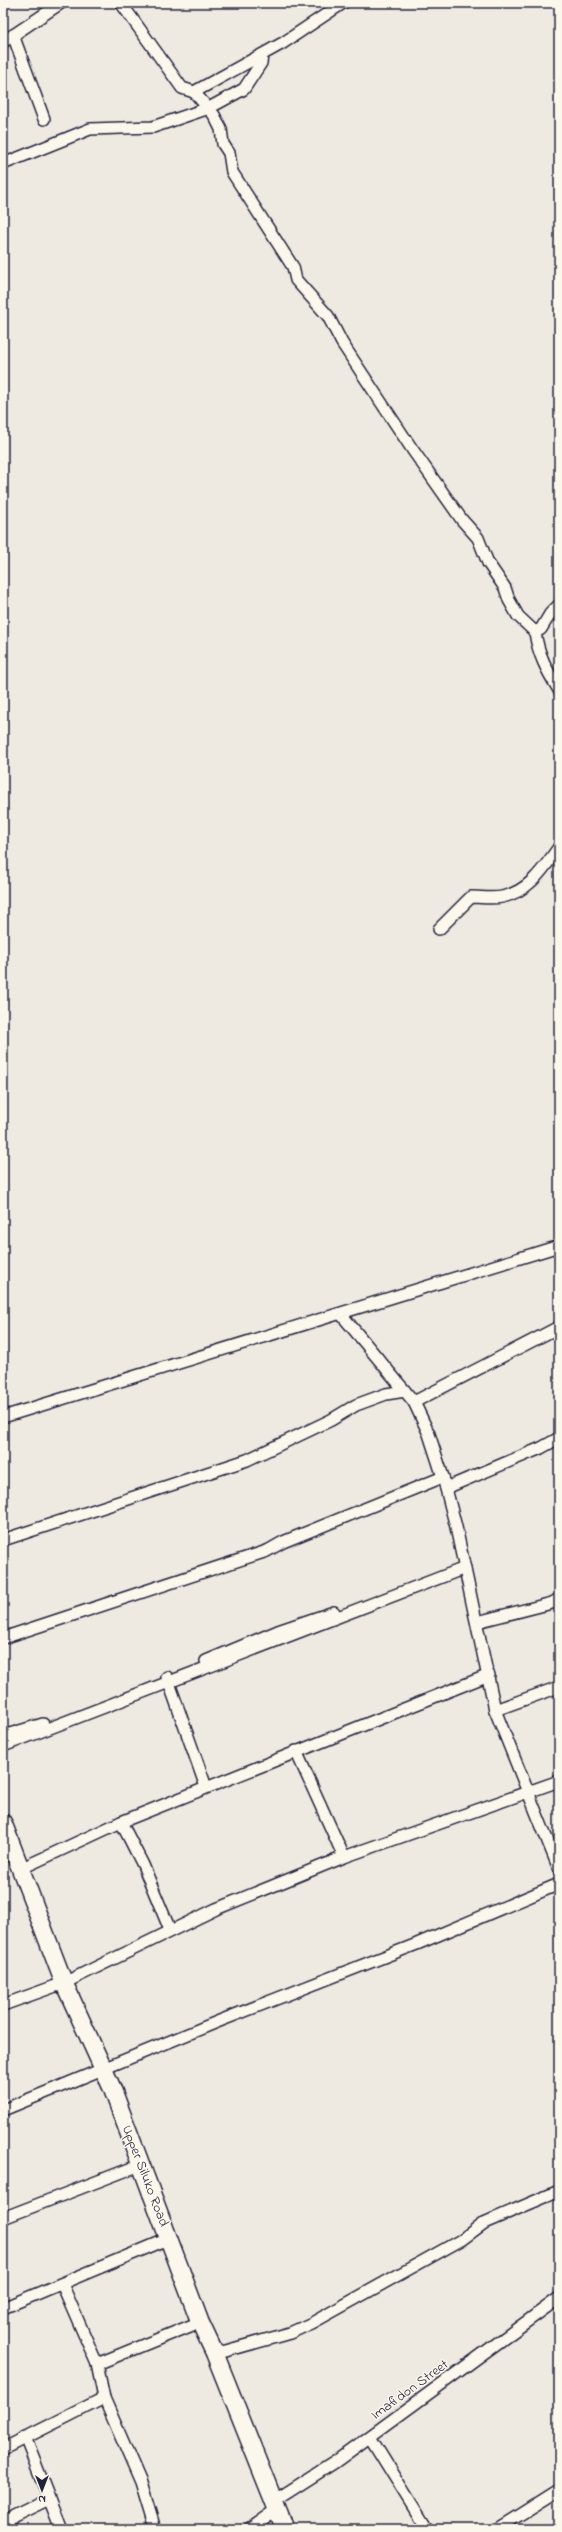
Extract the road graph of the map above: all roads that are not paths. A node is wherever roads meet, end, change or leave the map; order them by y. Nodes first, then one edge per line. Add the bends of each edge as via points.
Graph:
1 (61, 3) edge
2 (121, 3) edge
3 (337, 4) edge
4 (13, 35) junction
5 (3, 42) edge
6 (262, 56) junction
7 (194, 92) junction
8 (208, 108) junction
9 (44, 120) dead end
10 (3, 164) edge
11 (559, 606) edge
12 (536, 632) junction
13 (559, 690) edge
14 (559, 847) edge
15 (439, 929) dead end
16 (559, 1246) edge
17 (341, 1314) junction
18 (559, 1327) edge
19 (405, 1391) junction
20 (414, 1402) junction
21 (3, 1417) edge
22 (559, 1438) edge
23 (443, 1477) junction
24 (446, 1488) junction
25 (3, 1540) edge
26 (465, 1568) junction
27 (559, 1599) edge
28 (334, 1612) dead end
29 (477, 1622) junction
30 (3, 1638) edge
31 (489, 1675) junction
32 (166, 1681) junction
33 (559, 1687) edge
34 (495, 1710) junction
35 (3, 1736) edge
36 (3, 1746) edge
37 (296, 1751) junction
38 (559, 1781) edge
39 (204, 1788) junction
40 (528, 1794) junction
41 (121, 1822) junction
42 (3, 1823) edge
43 (344, 1857) junction
44 (20, 1869) junction
45 (559, 1869) edge
46 (559, 1884) edge
47 (170, 1930) junction
48 (64, 1983) junction
49 (3, 2005) edge
50 (104, 2069) junction
51 (3, 2110) edge
52 (140, 2165) junction
53 (559, 2191) edge
54 (3, 2218) edge
55 (168, 2238) junction
56 (62, 2284) junction
57 (559, 2298) edge
58 (3, 2308) edge
59 (200, 2322) junction
60 (215, 2354) junction
61 (97, 2364) junction
62 (104, 2398) junction
63 (24, 2437) junction
64 (370, 2437) junction
65 (3, 2449) edge
66 (559, 2490) edge
67 (49, 2499) junction
68 (276, 2505) junction
69 (3, 2526) edge
70 (61, 2529) edge
71 (155, 2529) edge
72 (249, 2529) edge
73 (285, 2529) edge
74 (427, 2529) edge
75 (497, 2529) edge

1 - 4 street
2 - 7 street via 182,88
3 - 6 street
4 - 5 street
4 - 9 street
6 - 7 street
6 - 8 street via 261,63 244,89
7 - 8 street
8 - 10 street via 153,127 90,129
8 - 12 street via 221,129 232,172 293,267 296,280 311,294 332,321 338,336 412,449 462,520 478,538 488,563 505,588 518,616
11 - 12 street via 550,614 541,630
12 - 13 street via 537,648
14 - 15 street via 534,881 520,891 501,897 471,897
16 - 17 street
17 - 19 street
17 - 21 street
18 - 20 street
19 - 20 street
19 - 25 street via 386,1394 356,1405 331,1420 247,1460
20 - 23 street via 429,1434
22 - 24 street
23 - 24 street
23 - 30 street via 297,1536 267,1551
24 - 26 street
26 - 29 street
26 - 32 street
27 - 29 street
28 - 32 street via 278,1630
29 - 31 street
31 - 34 street
31 - 37 street
32 - 35 street
32 - 36 street
32 - 39 street
33 - 34 street
34 - 40 street
37 - 39 street
37 - 43 street
38 - 40 street
39 - 41 street
40 - 43 street via 440,1821
40 - 45 street
41 - 44 street
41 - 47 street via 143,1865
42 - 44 main road, Upper Siluko Road
43 - 47 street
44 - 48 main road, Upper Siluko Road
46 - 50 street via 417,1944
47 - 48 street
48 - 49 street
48 - 50 main road, Upper Siluko Road
50 - 51 street
50 - 52 main road, Upper Siluko Road
52 - 54 street
52 - 55 main road, Upper Siluko Road
53 - 60 street via 484,2223 461,2240 312,2323 290,2333
55 - 56 street
55 - 59 main road, Upper Siluko Road
56 - 58 street
56 - 61 street
57 - 64 street, Imafidon Street
59 - 60 main road, Upper Siluko Road
59 - 61 street
60 - 68 main road, Upper Siluko Road
61 - 62 street
62 - 63 street
62 - 71 street via 141,2484
63 - 65 street
63 - 67 street
64 - 68 street, Imafidon Street
64 - 74 street
66 - 75 street
67 - 69 street via 14,2516
67 - 70 street
68 - 72 street, Imafidon Street
68 - 73 main road, Upper Siluko Road

